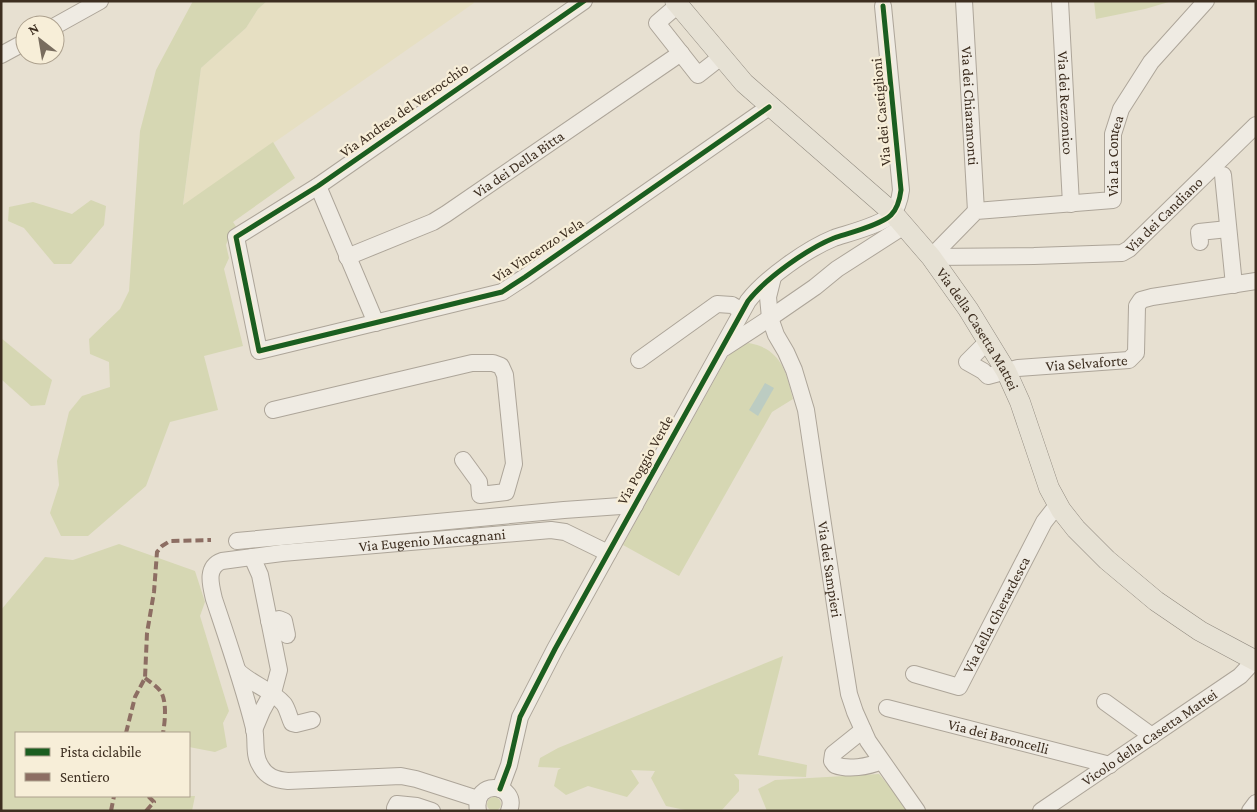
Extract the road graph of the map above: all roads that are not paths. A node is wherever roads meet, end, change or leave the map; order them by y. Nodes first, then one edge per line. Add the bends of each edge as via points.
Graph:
1 (100, 1) edge
2 (584, 1) edge
3 (964, 1) edge
4 (1060, 1) edge
5 (1206, 1) edge
6 (677, 3) edge
7 (883, 6) dead end
8 (65, 20) edge
9 (15, 47) edge
10 (681, 53) junction
11 (1, 55) edge
12 (721, 57) junction
13 (769, 107) junction
14 (1256, 126) edge
15 (1223, 175) dead end
16 (318, 186) junction
17 (1072, 204) junction
18 (976, 211) junction
19 (898, 220) junction
20 (1228, 229) junction
21 (1200, 242) dead end
22 (822, 243) junction
23 (347, 257) junction
24 (931, 257) junction
25 (837, 269) junction
26 (773, 277) junction
27 (1256, 281) edge
28 (1234, 285) junction
29 (815, 287) junction
30 (742, 311) junction
31 (770, 318) junction
32 (376, 323) junction
33 (988, 341) junction
34 (722, 349) junction
35 (259, 351) joint
36 (786, 352) junction
37 (639, 360) dead end
38 (1006, 370) junction
39 (273, 410) dead end
40 (463, 460) dead end
41 (506, 492) junction
42 (1058, 504) junction
43 (635, 505) junction
44 (516, 514) junction
45 (237, 541) dead end
46 (608, 553) junction
47 (252, 557) junction
48 (269, 621) junction
49 (287, 635) dead end
50 (1255, 661) edge
51 (238, 672) junction
52 (914, 674) dead end
53 (271, 694) junction
54 (1105, 702) dead end
55 (887, 708) dead end
56 (312, 720) dead end
57 (254, 730) junction
58 (863, 730) junction
59 (1152, 736) junction
60 (881, 760) junction
61 (1110, 765) junction
62 (421, 781) junction
63 (500, 789) junction
64 (1256, 803) edge
65 (478, 805) edge
66 (424, 808) edge
67 (513, 809) edge
68 (399, 811) edge
69 (917, 811) edge
70 (1040, 811) edge
71 (1250, 811) edge

1 - 8 street
2 - 16 street, Via Andrea del Verrocchio
3 - 18 street, Via dei Chiaramonti
4 - 17 street, Via dei Rezzonico
5 - 17 street, Via La Contea via 1151,62 1121,109 1113,134 1113,200
6 - 10 street via 657,22
6 - 12 main road, Via della Casetta Mattei
7 - 19 street, Via dei Castiglioni via 901,190
9 - 11 street
10 - 12 street via 698,75
10 - 23 street, Via dei Della Bitta via 433,222
12 - 13 main road, Via della Casetta Mattei
13 - 19 main road, Via della Casetta Mattei
13 - 32 street, Via Vincenzo Vela via 506,289
14 - 24 street, Via dei Candiano via 1122,253
15 - 20 street
16 - 23 street
16 - 35 street, Via Andrea del Verrocchio via 236,238
17 - 18 street, Via La Contea
18 - 24 street
19 - 22 street, Via Poggio Verde via 884,220
19 - 24 main road, Via della Casetta Mattei
19 - 25 street, Via Poggio Verde
20 - 21 street via 1199,232
20 - 28 street
22 - 25 street via 838,250
22 - 26 street, Via Poggio Verde
23 - 32 street
24 - 33 main road, Via della Casetta Mattei
25 - 29 street, Via Poggio Verde
26 - 30 street, Via Poggio Verde via 756,291
26 - 31 street via 768,296
27 - 28 street, Via Selvaforte
28 - 38 street, Via Selvaforte via 1141,300 1137,306 1136,353 1129,360
29 - 31 street, Via Poggio Verde
29 - 36 street via 786,322
30 - 34 street, Via Poggio Verde
30 - 37 street via 732,305 717,304
31 - 34 street, Via Poggio Verde
31 - 36 street, Via dei Sampieri
32 - 35 street, Via Vincenzo Vela
33 - 38 main road, Via della Casetta Mattei
33 - 38 street via 967,362 988,376
34 - 43 street, Via Poggio Verde
36 - 58 street, Via dei Sampieri via 806,410 847,680
38 - 42 main road, Via della Casetta Mattei
39 - 41 street via 472,363 493,363 501,366 504,375 514,464
40 - 41 street via 479,482 480,495
41 - 44 street
42 - 50 main road, Via della Casetta Mattei via 1086,540 1142,590 1187,623
42 - 52 street, Via della Gherardesca via 1044,522 959,686
43 - 44 street, Via Poggio Verde
43 - 46 street, Via Poggio Verde
44 - 45 street, Via Poggio Verde
46 - 47 street, Via Eugenio Maccagnani via 566,532 551,530
46 - 63 street, Via Poggio Verde via 523,709
47 - 48 street via 260,575
47 - 51 street, Via Eugenio Maccagnani via 218,562 211,572 214,599
48 - 49 street via 284,621
48 - 53 street via 279,670
50 - 59 street, Vicolo della Casetta Mattei via 1240,676
51 - 53 street
51 - 57 street, Via Eugenio Maccagnani
53 - 56 street via 283,703 292,722
53 - 57 street
54 - 59 street
55 - 61 street, Via dei Baroncelli
57 - 62 street, Via Eugenio Maccagnani via 260,765 277,780 397,776
58 - 60 street, Via dei Sampieri
58 - 60 street via 833,754 832,761 841,767 871,766
59 - 61 street, Vicolo della Casetta Mattei
60 - 69 street, Via dei Sampieri
61 - 70 street, Vicolo della Casetta Mattei
62 - 65 street, Via Eugenio Maccagnani
62 - 66 street
63 - 65 street via 487,789
63 - 67 street via 509,797
64 - 71 street
66 - 68 street via 397,804

